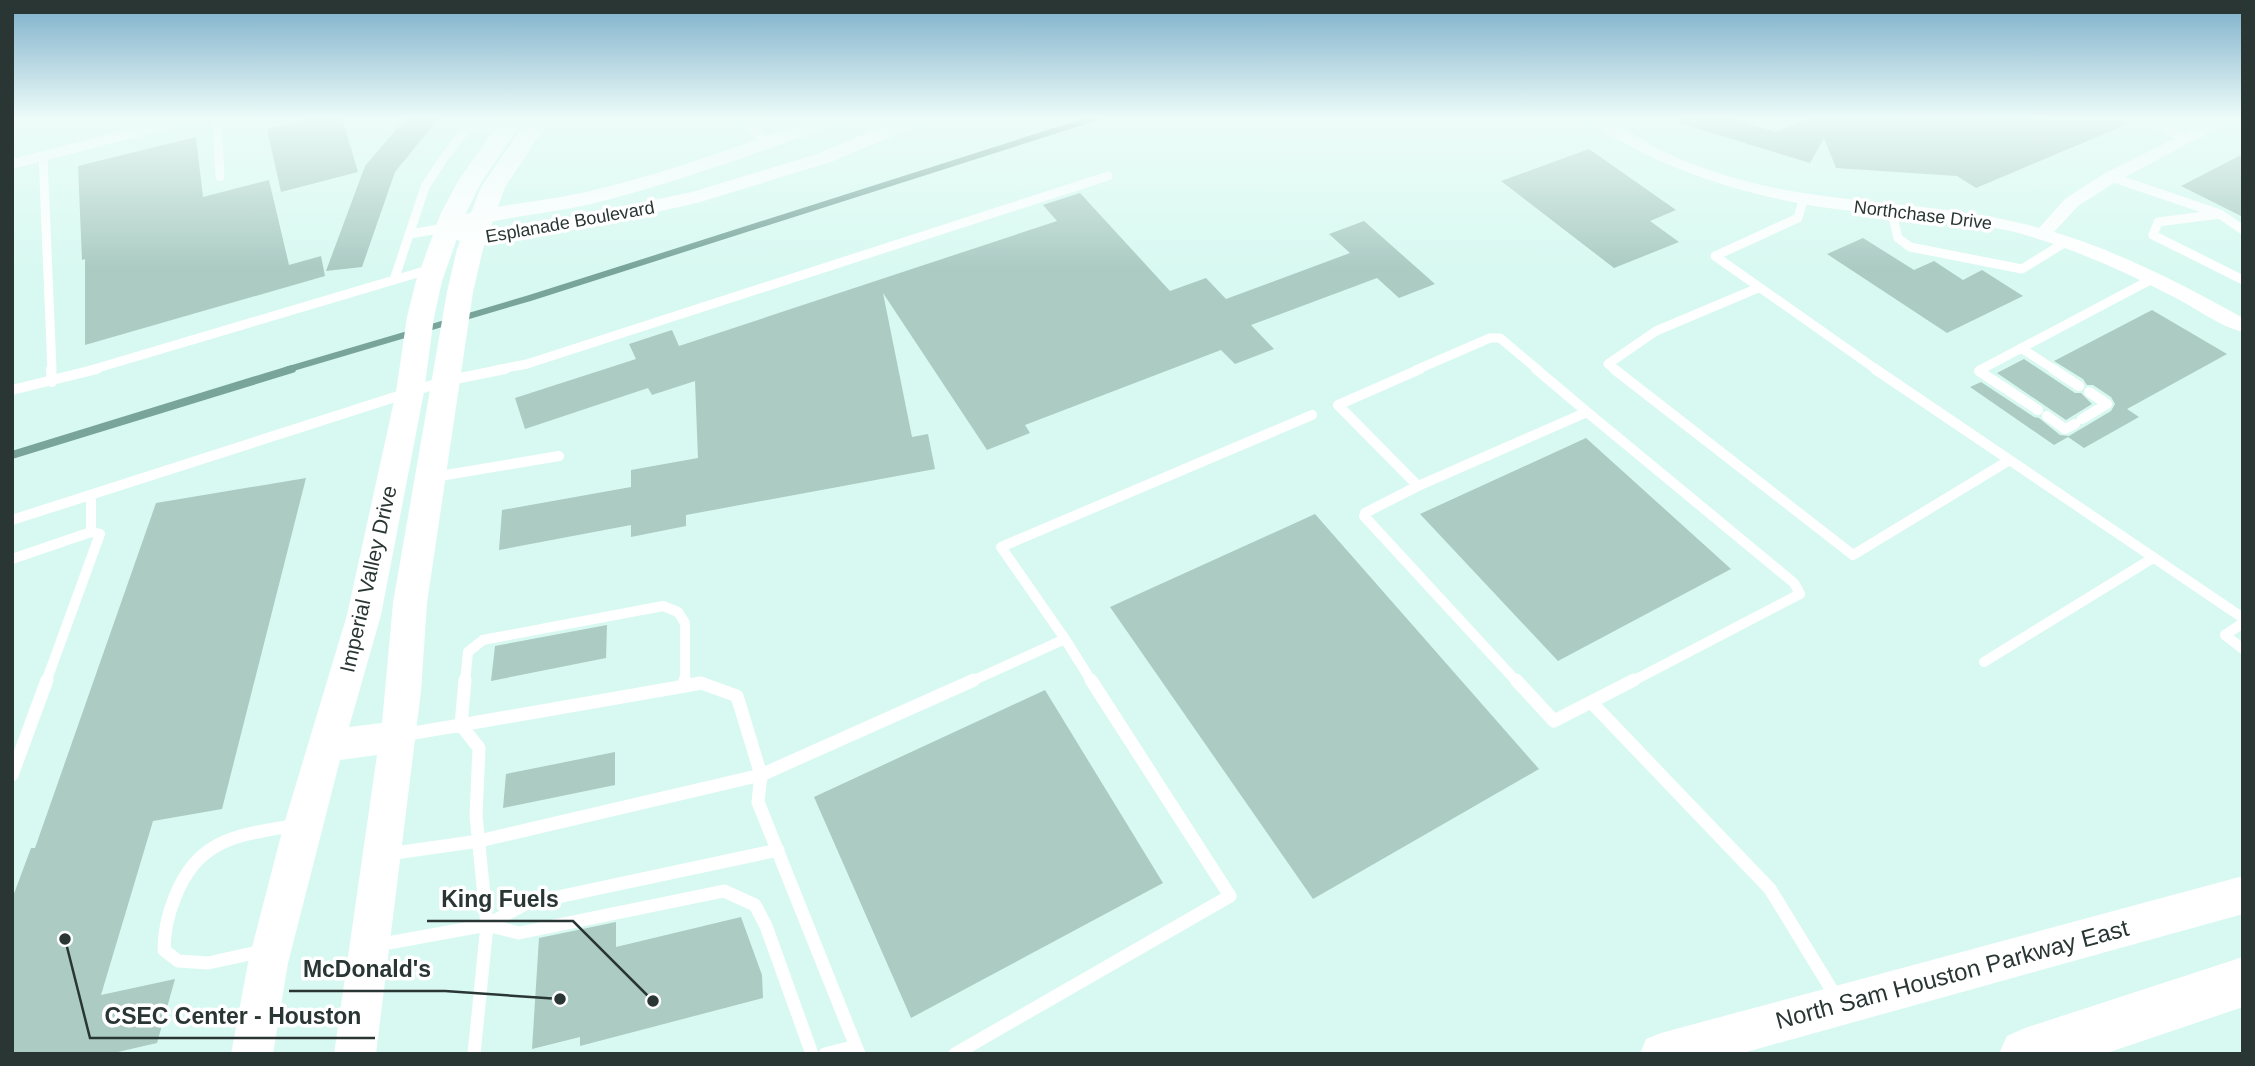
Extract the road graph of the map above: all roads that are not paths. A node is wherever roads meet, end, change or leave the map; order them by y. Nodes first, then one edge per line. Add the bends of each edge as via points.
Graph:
1 (43, 168) edge
2 (219, 168) edge
3 (439, 168) edge
4 (477, 168) edge
5 (505, 168) edge
6 (685, 168) edge
7 (792, 168) edge
8 (1686, 168) edge
9 (2129, 168) edge
10 (1108, 176) dead end
11 (219, 177) dead end
12 (2111, 177) junction
13 (1803, 200) junction
14 (1891, 209) junction
15 (2220, 214) junction
16 (478, 227) junction
17 (445, 229) junction
18 (2243, 230) edge
19 (409, 234) junction
20 (2042, 235) junction
21 (2064, 243) junction
22 (2152, 279) junction
23 (394, 280) junction
24 (2243, 280) edge
25 (428, 282) junction
26 (1758, 288) junction
27 (2242, 323) edge
28 (2021, 348) junction
29 (448, 365) junction
30 (412, 377) junction
31 (51, 382) junction
32 (2080, 386) dead end
33 (12, 390) edge
34 (2089, 392) dead end
35 (1587, 412) junction
36 (1312, 415) dead end
37 (559, 456) dead end
38 (2008, 461) junction
39 (432, 477) junction
40 (1418, 486) junction
41 (91, 495) junction
42 (12, 520) edge
43 (92, 532) junction
44 (2153, 558) junction
45 (12, 559) edge
46 (2243, 620) edge
47 (1065, 639) junction
48 (2243, 649) edge
49 (1984, 662) dead end
50 (685, 686) junction
51 (1591, 702) junction
52 (461, 725) junction
53 (398, 736) junction
54 (325, 746) junction
55 (12, 775) edge
56 (761, 775) junction
57 (303, 824) junction
58 (479, 841) junction
59 (778, 850) junction
60 (382, 855) junction
61 (2243, 895) edge
62 (487, 925) junction
63 (369, 947) junction
64 (272, 949) junction
65 (2243, 982) edge
66 (1841, 1004) junction
67 (857, 1050) edge
68 (252, 1054) edge
69 (355, 1054) edge
70 (474, 1054) edge
71 (812, 1054) edge
72 (825, 1054) edge
73 (955, 1054) edge
74 (1661, 1054) edge
75 (2025, 1054) edge

1 - 31 lane
2 - 11 lane
3 - 19 lane via 425,187
4 - 17 main road, Imperial Valley Drive
5 - 16 main road, Imperial Valley Drive
6 - 16 street, Esplanade Boulevard
7 - 16 street, Esplanade Boulevard via 697,197 585,221
8 - 13 street, Northchase Drive via 1750,190
9 - 12 street
10 - 29 lane via 527,364
12 - 15 lane
12 - 20 street via 2071,202
13 - 14 street, Northchase Drive
13 - 26 lane via 1798,218 1715,256
14 - 20 street, Northchase Drive via 1985,220
14 - 21 lane via 1898,238 1910,247 1959,257 2022,269
15 - 18 lane
15 - 24 lane via 2158,222 2154,234
16 - 17 street, Esplanade Boulevard
16 - 29 main road, Imperial Valley Drive via 460,292
17 - 19 lane
17 - 25 main road, Imperial Valley Drive
19 - 23 lane
20 - 21 street, Northchase Drive
21 - 22 street, Northchase Drive via 2109,257
22 - 27 street, Northchase Drive
22 - 28 lane
23 - 25 lane
23 - 31 lane
25 - 30 main road, Imperial Valley Drive
26 - 38 lane
26 - 38 lane via 1656,331 1608,364 1853,555
28 - 32 lane
28 - 34 lane via 1979,371 2065,429 2107,404
29 - 30 lane
29 - 39 main road, Imperial Valley Drive
30 - 41 lane
30 - 54 main road, Imperial Valley Drive via 364,615
31 - 33 lane
35 - 40 lane
35 - 40 lane via 1500,338 1490,338 1338,405
35 - 51 lane via 1794,583 1800,594
36 - 47 lane via 1001,547
37 - 39 lane
38 - 44 lane
39 - 53 main road, Imperial Valley Drive via 410,603
40 - 51 lane via 1364,516 1554,721
41 - 42 lane
41 - 43 lane
43 - 45 lane
43 - 55 lane via 100,534 100,539
44 - 46 lane
44 - 49 lane
46 - 48 lane via 2225,635
47 - 56 lane
47 - 73 lane via 1230,897
50 - 52 lane
50 - 52 lane via 685,623 678,612 663,606 623,612 483,640 468,652
50 - 56 lane via 701,683 737,696
51 - 66 lane via 1770,889
52 - 53 lane
52 - 58 lane via 479,748
53 - 54 main road
53 - 60 main road, Imperial Valley Drive
54 - 57 main road, Imperial Valley Drive
56 - 58 lane
56 - 59 lane via 758,802
57 - 64 main road, Imperial Valley Drive
57 - 64 lane via 242,836 207,848 192,859 180,879 163,933 164,950 178,961 208,963
58 - 60 lane
58 - 62 lane
59 - 62 lane via 525,904
59 - 67 lane
60 - 63 main road, Imperial Valley Drive
61 - 66 main road, North Sam Houston Parkway East
62 - 63 lane
62 - 70 lane
62 - 71 lane via 519,933 724,891 755,905
63 - 69 main road, Imperial Valley Drive
64 - 68 main road, Imperial Valley Drive
65 - 75 highway
66 - 74 main road, North Sam Houston Parkway East
67 - 72 lane

